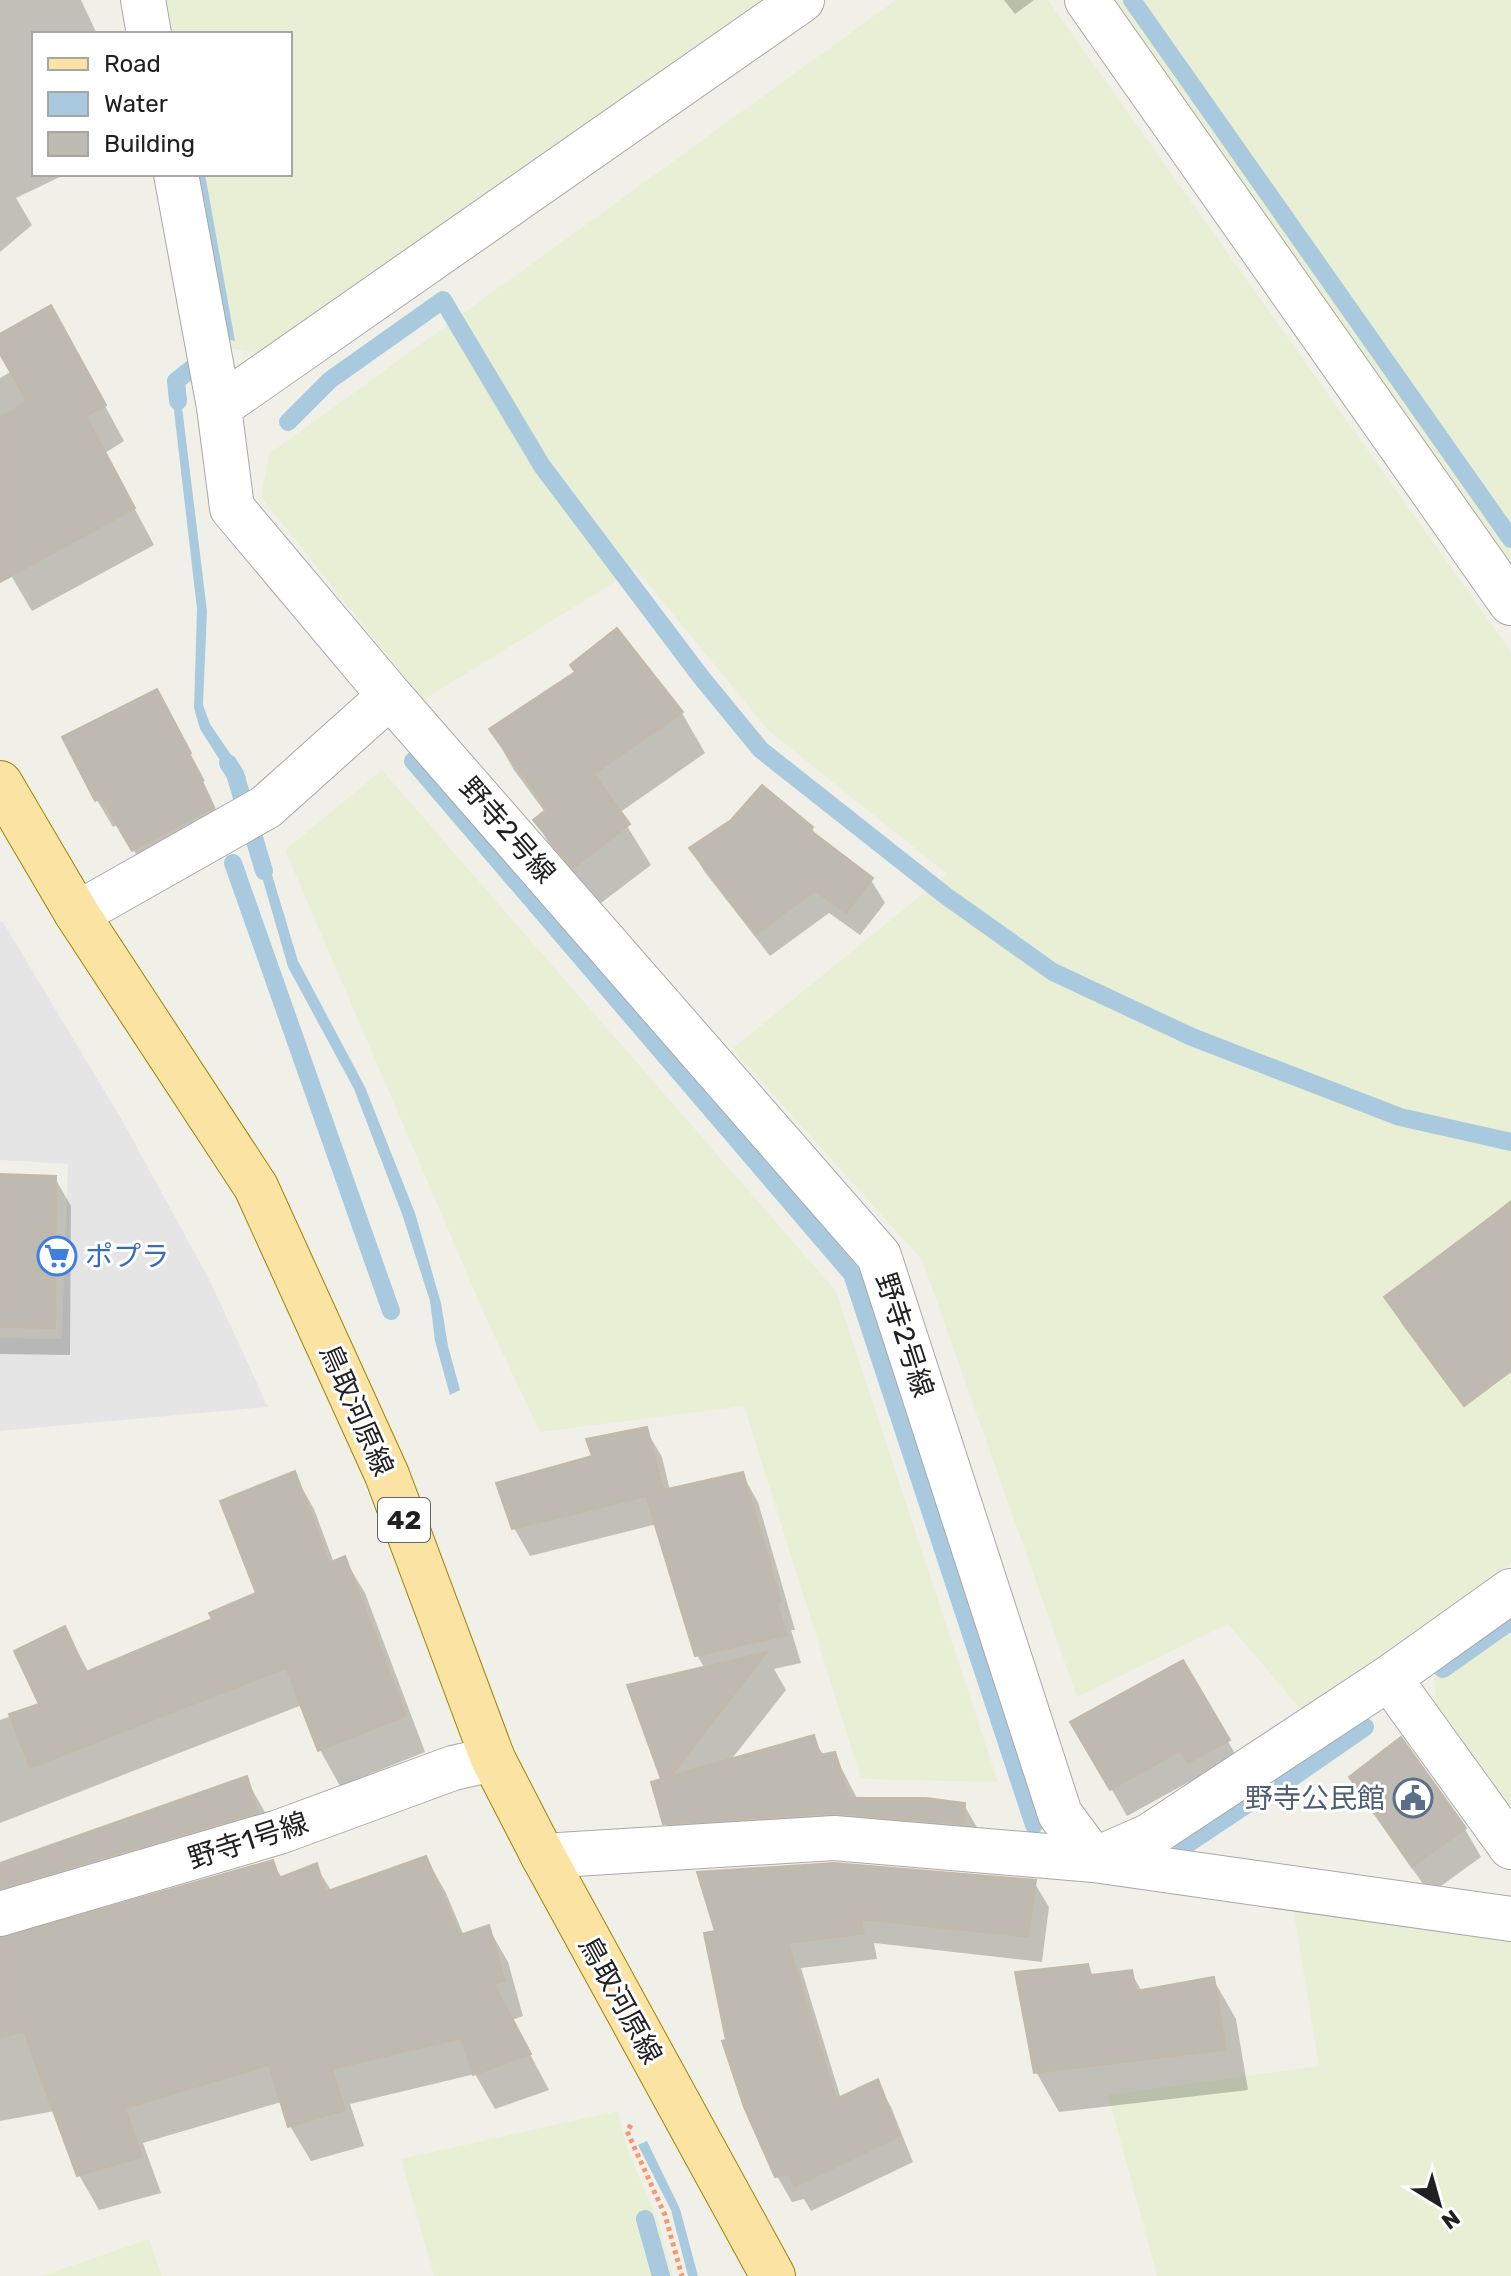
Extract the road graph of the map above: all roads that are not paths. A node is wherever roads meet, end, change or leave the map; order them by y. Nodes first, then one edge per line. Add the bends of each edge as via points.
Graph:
1 (143, 0) edge
2 (802, 0) edge
3 (1087, 0) edge
4 (149, 32) edge
5 (176, 176) edge
6 (219, 407) junction
7 (1511, 603) edge
8 (390, 696) junction
9 (4, 796) edge
10 (77, 914) junction
11 (1511, 1591) edge
12 (1389, 1678) junction
13 (493, 1759) junction
14 (1511, 1847) edge
15 (543, 1856) junction
16 (1094, 1860) junction
17 (0, 1914) edge
18 (1511, 1919) edge
19 (773, 2276) edge

1 - 4 street
2 - 6 street
3 - 7 street
5 - 6 street, 野寺2号線
6 - 8 street, 野寺2号線 via 232,508
8 - 10 street via 266,807
8 - 16 street, 野寺2号線 via 879,1256 1060,1814
9 - 10 main road, 鳥取河原線 / 42
10 - 13 main road, 鳥取河原線 / 42 via 256,1187 387,1475
11 - 12 street
12 - 14 street
12 - 16 street via 1149,1836
13 - 15 main road, 鳥取河原線 / 42
13 - 17 street, 野寺1号線 via 453,1768 279,1832
15 - 16 street via 834,1838
15 - 19 main road, 鳥取河原線 / 42
16 - 18 street

